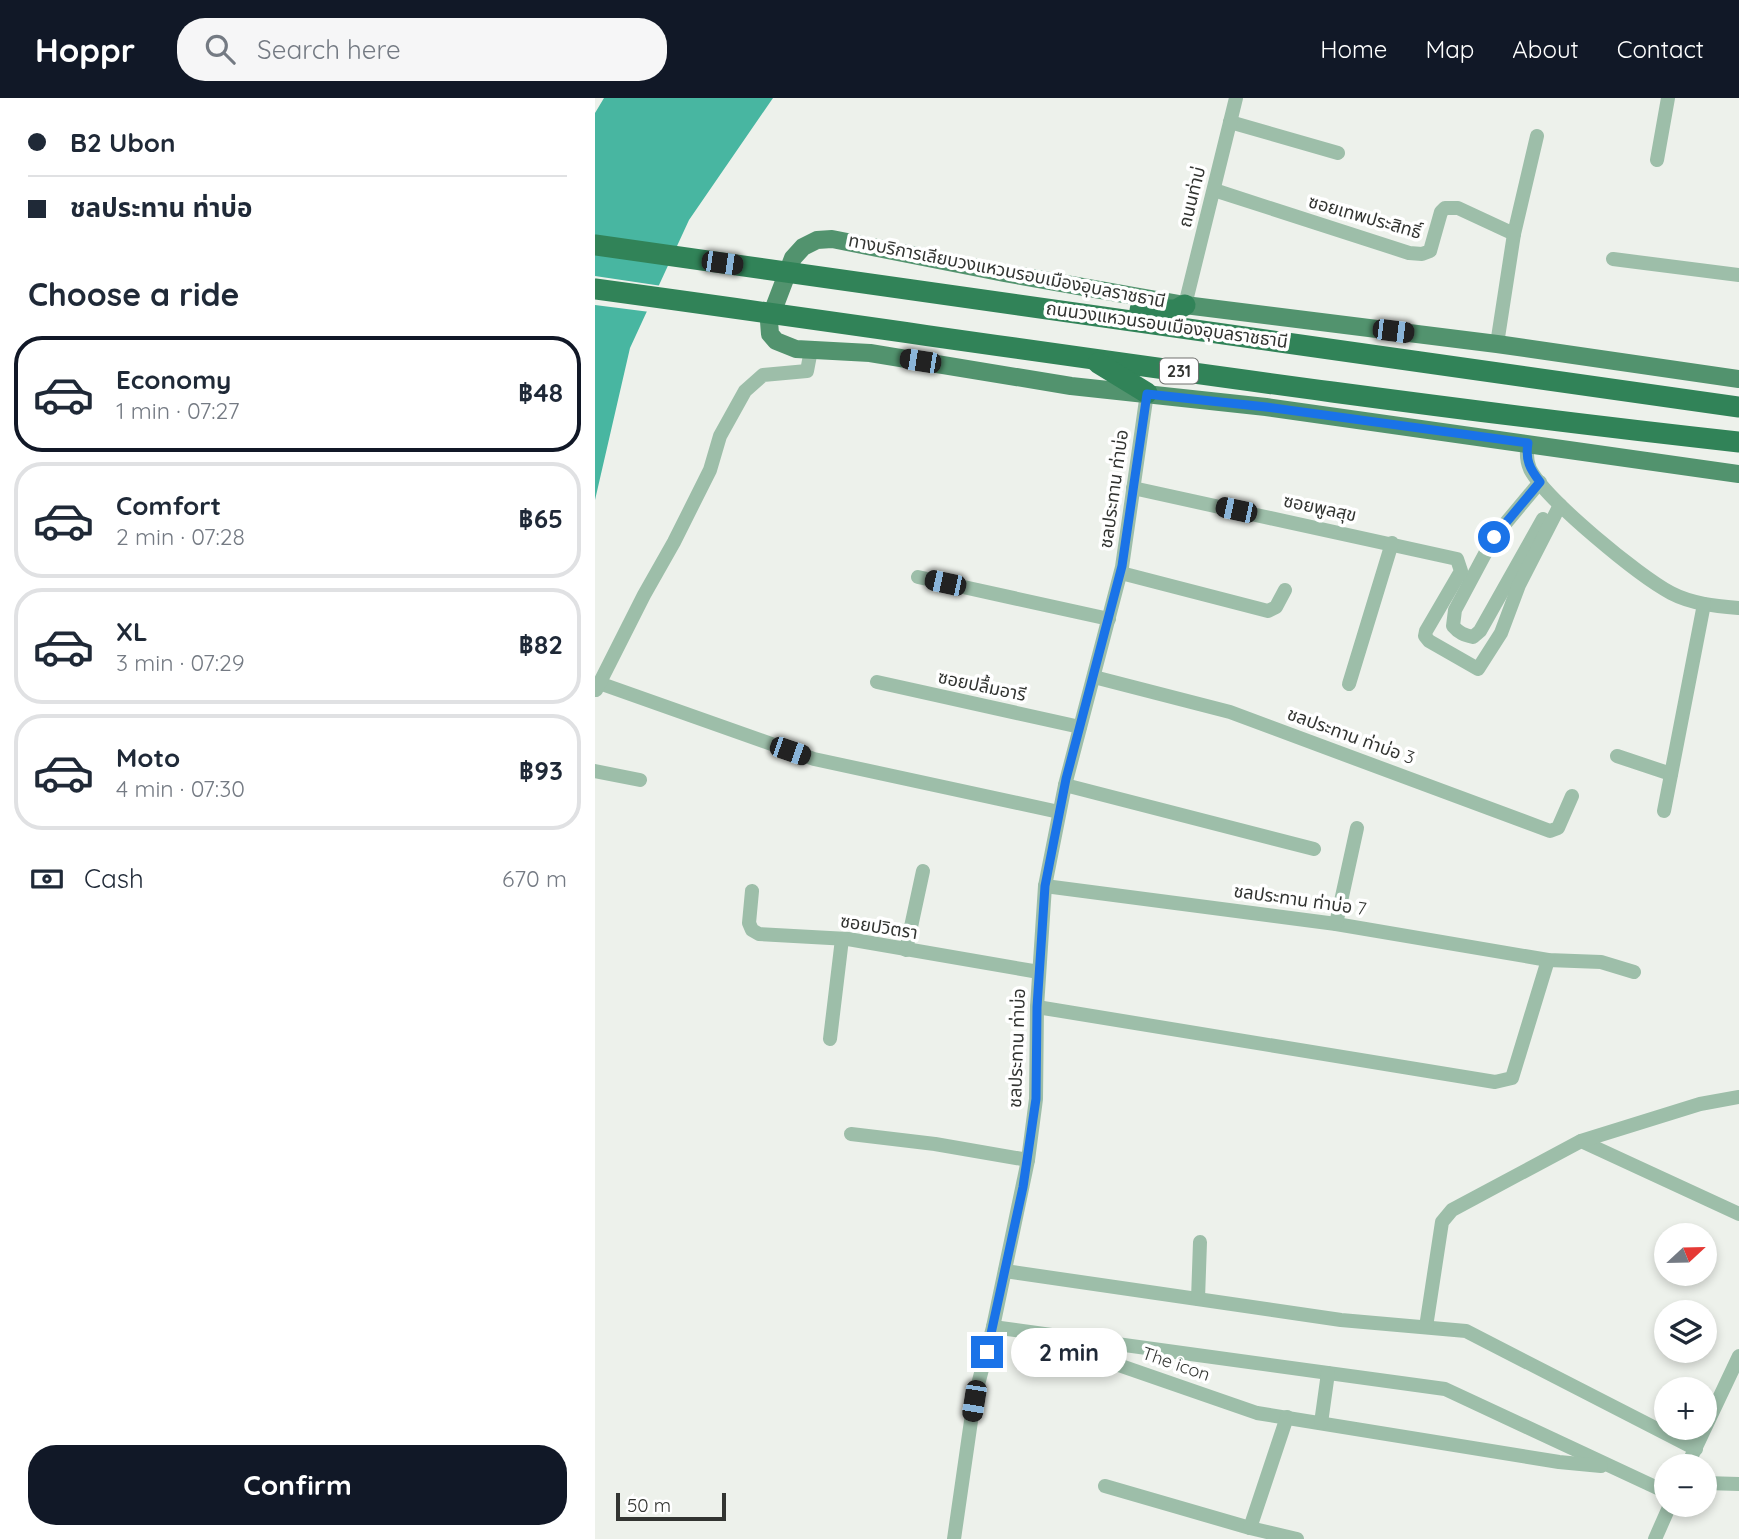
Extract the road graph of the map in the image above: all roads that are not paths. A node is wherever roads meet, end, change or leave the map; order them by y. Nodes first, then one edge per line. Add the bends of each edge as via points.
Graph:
1 (1236, 98) edge
2 (1668, 98) edge
3 (1230, 122) junction
4 (1537, 136) dead end
5 (1338, 153) dead end
6 (1657, 160) dead end
7 (1214, 190) junction
8 (1514, 234) junction
9 (595, 245) edge
10 (1613, 259) dead end
11 (1739, 275) edge
12 (595, 289) edge
13 (1185, 305) junction
14 (1100, 316) junction
15 (1497, 344) junction
16 (811, 350) junction
17 (1092, 359) junction
18 (1739, 379) edge
19 (1147, 394) junction
20 (1739, 407) edge
21 (1739, 442) edge
22 (1528, 443) junction
23 (1739, 474) edge
24 (1540, 482) junction
25 (1133, 488) junction
26 (1557, 501) junction
27 (1392, 543) junction
28 (1121, 573) junction
29 (918, 577) dead end
30 (1285, 590) dead end
31 (1704, 604) junction
32 (1739, 608) edge
33 (1109, 619) junction
34 (1094, 677) junction
35 (877, 682) dead end
36 (1349, 684) dead end
37 (597, 687) edge
38 (1080, 727) junction
39 (1617, 756) dead end
40 (595, 771) edge
41 (1671, 774) junction
42 (640, 780) dead end
43 (1065, 785) junction
44 (1572, 796) dead end
45 (1664, 811) dead end
46 (1059, 812) junction
47 (1357, 828) dead end
48 (1314, 849) dead end
49 (922, 871) dead end
50 (1045, 886) junction
51 (753, 891) dead end
52 (1336, 924) junction
53 (842, 939) junction
54 (906, 950) junction
55 (1548, 960) junction
56 (1039, 972) junction
57 (1634, 972) dead end
58 (1037, 1007) junction
59 (830, 1039) dead end
60 (1739, 1097) edge
61 (851, 1134) dead end
62 (1581, 1141) junction
63 (1028, 1160) junction
64 (1739, 1214) edge
65 (1200, 1242) dead end
66 (1005, 1271) junction
67 (1198, 1299) junction
68 (993, 1327) junction
69 (1426, 1327) junction
70 (1021, 1331) junction
71 (1739, 1356) edge
72 (1328, 1373) junction
73 (1287, 1417) junction
74 (1321, 1423) junction
75 (1696, 1449) junction
76 (1693, 1454) edge
77 (1613, 1467) junction
78 (1717, 1483) edge
79 (1739, 1484) edge
80 (1105, 1486) dead end
81 (1654, 1486) edge
82 (1665, 1517) edge
83 (1250, 1528) junction
84 (954, 1539) edge
85 (1297, 1539) edge
86 (1655, 1539) edge

1 - 3 street, ถนนท่าบ่
2 - 6 street
3 - 5 street
3 - 7 street, ถนนท่าบ่
4 - 8 street
7 - 8 street, ซอยเทพประสิทธิ์ via 1409,253 1430,251 1445,208 1458,208
7 - 13 street, ถนนท่าบ่
8 - 15 street
9 - 14 highway, ถนนวงแหวนรอบเมืองอุบลราชธานี
10 - 11 street
12 - 17 highway, 231
13 - 14 highway via 1176,310 1126,309
13 - 15 main road, ทางบริการเลียบวงแหวนรอบเมืองอุบลราชธานี
13 - 16 main road, ทางบริการเลียบวงแหวนรอบเมืองอุบลราชธานี via 870,245 817,240 793,258 769,321 776,341
14 - 20 highway, ถนนวงแหวนรอบเมืองอุบลราชธานี
15 - 18 main road, ทางบริการเลียบวงแหวนรอบเมืองอุบลราชธานี
16 - 19 main road, ทางบริการเลียบวงแหวนรอบเมืองอุบลราชธานี via 870,353
16 - 37 street via 807,371 763,374 745,391 674,542
17 - 19 highway
17 - 21 highway, 231
19 - 22 main road, ทางบริการเลียบวงแหวนรอบเมืองอุบลราชธานี
19 - 25 street, ชลประทาน ท่าบ่อ
22 - 23 main road, ทางบริการเลียบวงแหวนรอบเมืองอุบลราชธานี
22 - 24 street via 1526,456
24 - 26 street
24 - 26 street via 1494,537 1455,610 1453,626 1457,630 1473,636 1480,631
25 - 27 street, ซอยพูลสุข
25 - 28 street, ชลประทาน ท่าบ่อ
26 - 27 street, ซอยพูลสุข via 1501,633 1478,669 1425,636 1461,572 1457,559
26 - 31 street via 1640,573 1673,594
27 - 36 street
28 - 30 street via 1268,611 1276,607
28 - 33 street, ชลประทาน ท่าบ่อ
29 - 33 street
31 - 32 street
31 - 41 street
33 - 34 street, ชลประทาน ท่าบ่อ
34 - 38 street, ชลประทาน ท่าบ่อ
34 - 44 street, ชลประทาน ท่าบ่อ 3 via 1230,712 1550,831 1558,828
35 - 38 street, ซอยปลื้มอารี
37 - 46 street via 814,759
38 - 43 street, ชลประทาน ท่าบ่อ
39 - 41 street
40 - 42 street
41 - 45 street
43 - 46 street, ชลประทาน ท่าบ่อ
43 - 48 street
46 - 50 street, ชลประทาน ท่าบ่อ
47 - 52 street
49 - 54 street
50 - 52 street, ชลประทาน ท่าบ่อ 7
50 - 56 street, ชลประทาน ท่าบ่อ
51 - 53 street, ซอยปวิตรา via 749,923 759,934
52 - 55 street, ชลประทาน ท่าบ่อ 7
53 - 54 street, ซอยปวิตรา
53 - 59 street
54 - 56 street, ซอยปวิตรา
55 - 57 street, ชลประทาน ท่าบ่อ 7 via 1601,962
55 - 58 street via 1512,1078 1495,1082
56 - 58 street, ชลประทาน ท่าบ่อ
58 - 63 street, ชลประทาน ท่าบ่อ via 1036,1099
60 - 62 street via 1700,1104
61 - 63 street
62 - 64 street
62 - 69 street via 1445,1216
63 - 66 street, ชลประทาน ท่าบ่อ
65 - 67 street
66 - 67 street
66 - 68 street, ชลประทาน ท่าบ่อ
67 - 69 street
68 - 70 street, The icon
68 - 84 street, ชลประทาน ท่าบ่อ via 974,1401
69 - 75 street via 1466,1331
70 - 72 street, The icon
70 - 73 street, The icon via 1257,1413
71 - 75 street
72 - 74 street
72 - 77 street, The icon via 1445,1389
73 - 74 street, The icon
73 - 83 street
74 - 77 street, The icon
75 - 76 street
77 - 81 street, The icon
78 - 79 street
80 - 83 street
82 - 86 street
83 - 85 street

